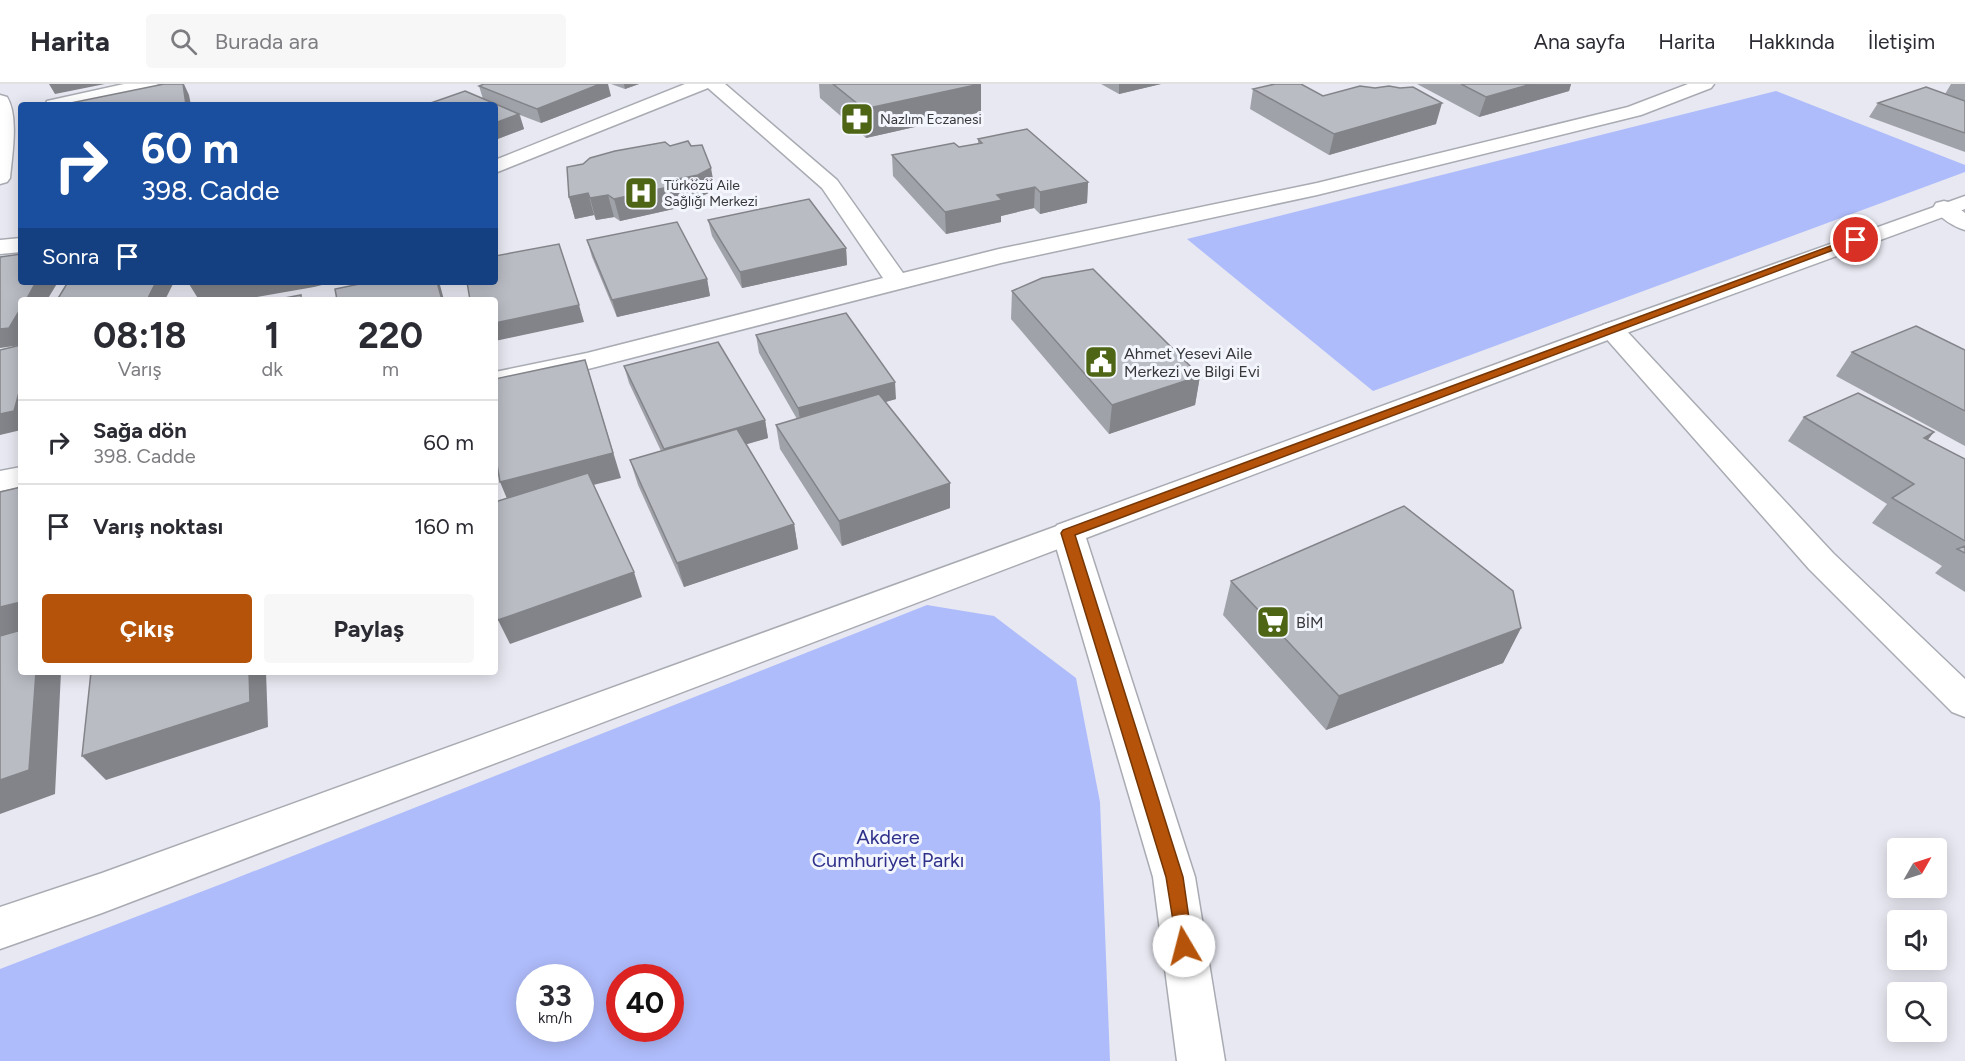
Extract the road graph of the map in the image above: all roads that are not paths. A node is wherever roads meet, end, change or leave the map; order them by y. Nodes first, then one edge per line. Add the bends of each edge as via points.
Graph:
1 (149, 84) edge
2 (701, 84) edge
3 (714, 84) edge
4 (1705, 84) edge
5 (68, 102) edge
6 (8, 110) edge
7 (498, 166) edge
8 (0, 178) edge
9 (1960, 212) edge
10 (18, 244) edge
11 (0, 247) edge
12 (898, 283) junction
13 (1612, 330) junction
14 (498, 379) edge
15 (18, 478) edge
16 (0, 481) edge
17 (1068, 533) junction
18 (1965, 702) edge
19 (0, 928) edge
20 (1201, 1061) edge

1 - 5 street
2 - 7 street
3 - 12 street via 830,184
4 - 12 street via 1623,114 1317,189 999,256
6 - 8 street
9 - 13 street
10 - 11 street
12 - 14 street via 588,361
13 - 17 street
13 - 18 street via 1821,561
15 - 16 street
17 - 19 street
17 - 20 street via 1174,877

